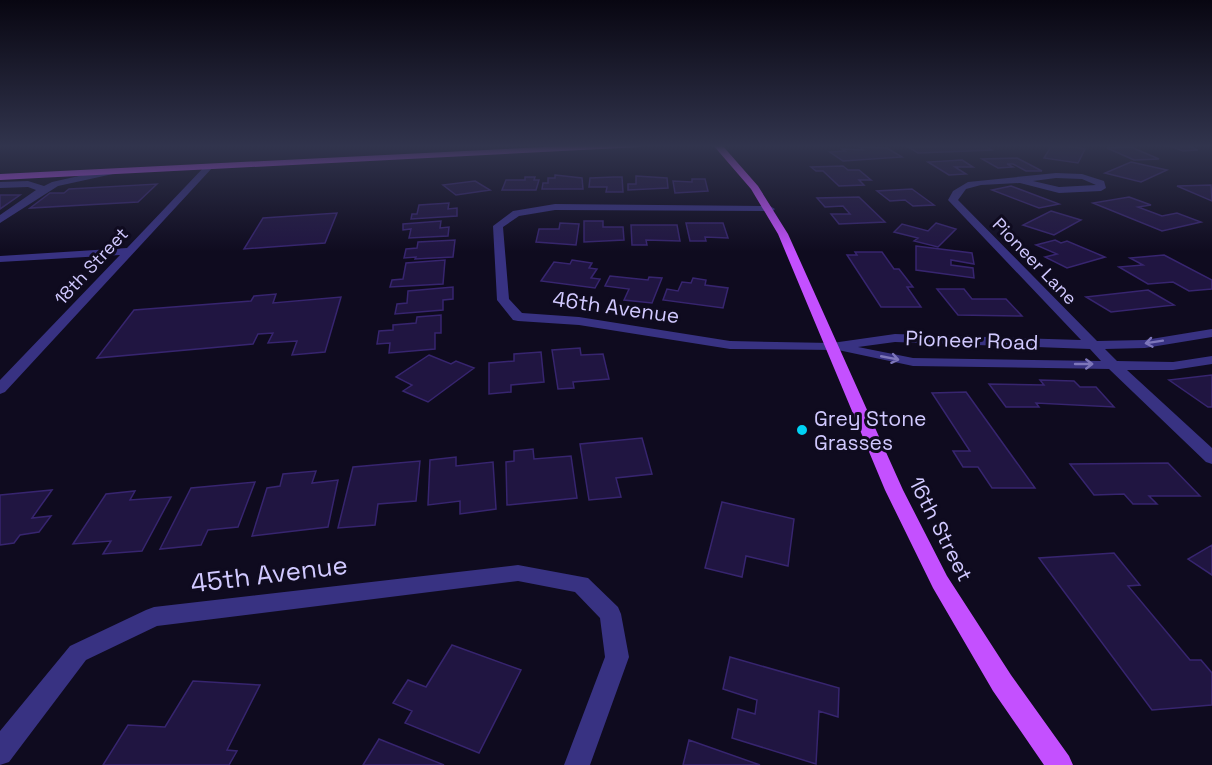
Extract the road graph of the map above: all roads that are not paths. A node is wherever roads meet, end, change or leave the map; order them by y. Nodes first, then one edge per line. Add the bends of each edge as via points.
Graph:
1 (67, 181) edge
2 (194, 181) edge
3 (749, 181) edge
4 (996, 181) edge
5 (1023, 181) edge
6 (1096, 181) edge
7 (0, 185) edge
8 (41, 191) junction
9 (770, 209) junction
10 (0, 220) edge
11 (129, 251) junction
12 (0, 259) edge
13 (1212, 333) edge
14 (730, 345) joint
15 (1096, 345) junction
16 (832, 347) junction
17 (1212, 360) edge
18 (1112, 364) junction
19 (0, 389) edge
20 (1212, 458) edge
21 (0, 753) edge
22 (577, 765) edge
23 (1060, 765) edge

1 - 8 street
2 - 11 street, 18th Street
3 - 9 main road, 16th Street
4 - 15 street, Pioneer Lane via 960,189 954,200
5 - 6 street, Pioneer Lane via 1059,190 1101,188
7 - 8 street via 33,184
8 - 10 street
9 - 14 street, 46th Avenue via 555,207 516,213 498,226 503,300 518,316 579,321
9 - 16 main road, 16th Street
11 - 12 street
11 - 19 street, 18th Street
13 -> 15 street, Pioneer Road via 1145,344
14 - 16 street, Pioneer Road
15 - 16 street, Pioneer Road via 895,338
15 - 18 street
16 -> 18 street, Pioneer Road via 913,362
16 - 23 main road, 16th Street via 894,490 940,582 1002,684
17 - 18 street, Pioneer Road via 1173,366
18 - 20 street
21 - 22 street, 45th Avenue via 78,653 154,616 518,573 581,584 610,614 617,657

